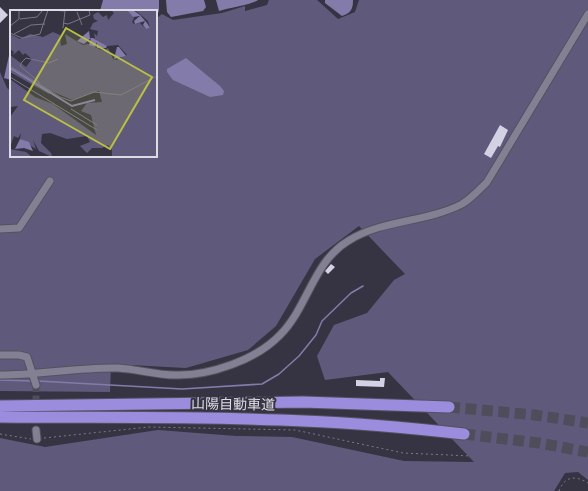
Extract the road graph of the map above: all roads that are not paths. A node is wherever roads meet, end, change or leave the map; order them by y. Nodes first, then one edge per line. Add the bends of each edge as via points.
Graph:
1 (588, 14) edge
2 (50, 182) dead end
3 (0, 229) edge
4 (0, 355) edge
5 (32, 373) junction
6 (0, 375) edge
7 (36, 385) tunnel mouth
8 (0, 406) edge
9 (449, 407) tunnel mouth
10 (0, 417) edge
11 (36, 430) tunnel mouth
12 (464, 434) tunnel mouth
13 (36, 439) road end

1 - 5 street via 487,182 472,198 437,213 361,234 336,249 320,270 290,324 268,345 245,359 193,374 175,375 117,368
2 - 3 street via 19,228
4 - 5 street via 27,357
5 - 6 street
5 - 7 street
8 - 9 highway, 山陽自動車道 via 296,402
10 - 12 highway, 山陽自動車道 via 297,420
11 - 13 street

